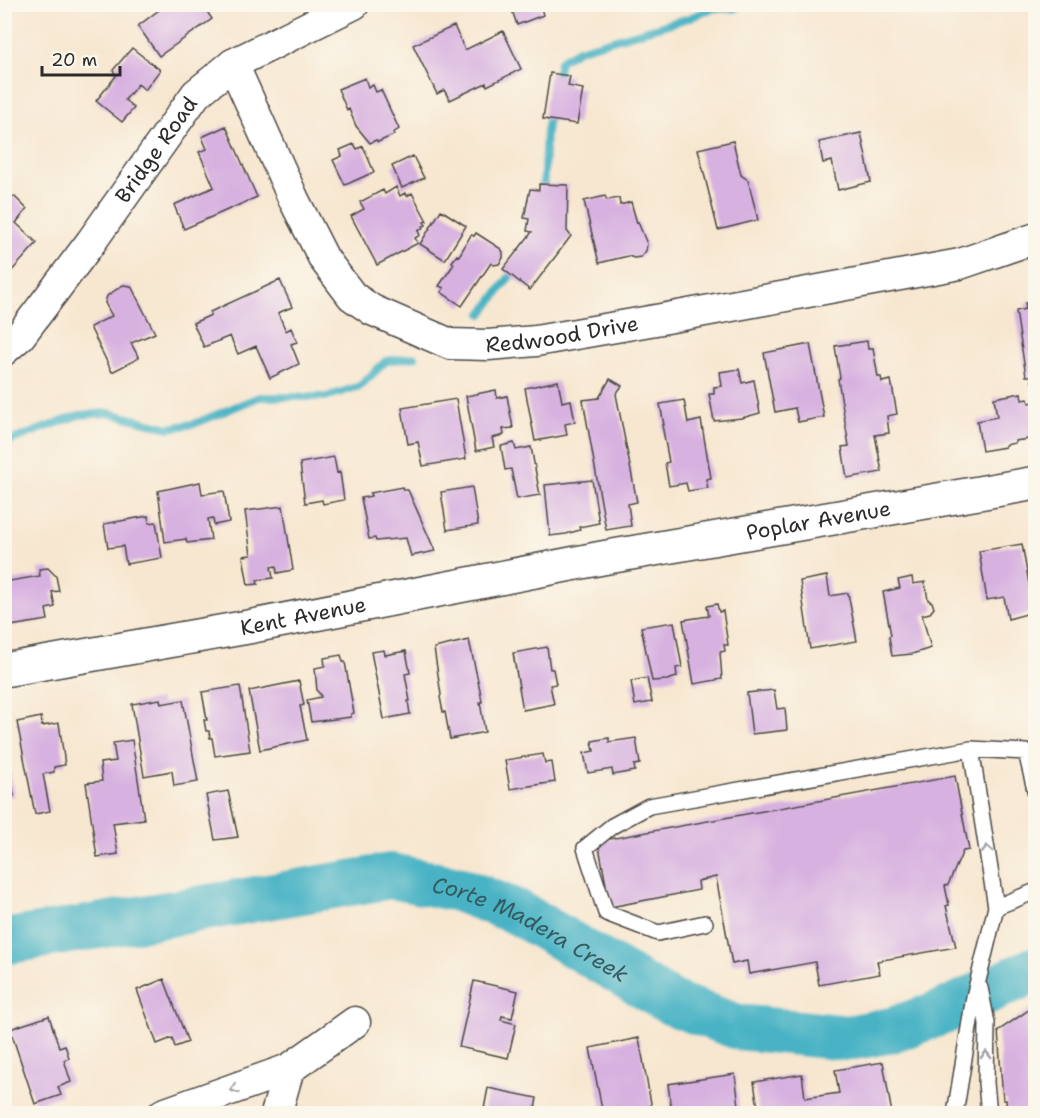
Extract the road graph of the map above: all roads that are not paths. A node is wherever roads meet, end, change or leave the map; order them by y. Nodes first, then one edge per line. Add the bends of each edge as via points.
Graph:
1 (354, 4) edge
2 (233, 64) junction
3 (1035, 238) edge
4 (4, 350) edge
5 (1035, 483) edge
6 (602, 558) joint
7 (4, 670) edge
8 (971, 749) junction
9 (1035, 794) edge
10 (1035, 891) edge
11 (996, 907) junction
12 (705, 923) dead end
13 (978, 980) junction
14 (355, 1022) dead end
15 (289, 1069) junction
16 (163, 1113) edge
17 (276, 1113) edge
18 (955, 1113) edge
19 (989, 1113) edge

1 - 2 street, Bridge Road
2 - 3 street, Redwood Drive via 324,259 352,296 372,310 450,344 536,341 678,316 960,264
2 - 4 street, Bridge Road via 196,94 84,252 20,336
5 - 6 street, Poplar Avenue
6 - 7 street, Kent Avenue
8 - 9 lane via 1026,752
11 -> 8 lane
8 - 12 lane via 649,806 612,826 585,848 606,914 658,933
10 - 11 lane
11 - 13 lane
13 - 18 lane
19 -> 13 lane via 987,1023
14 - 15 street
15 -> 16 street
15 - 17 street

